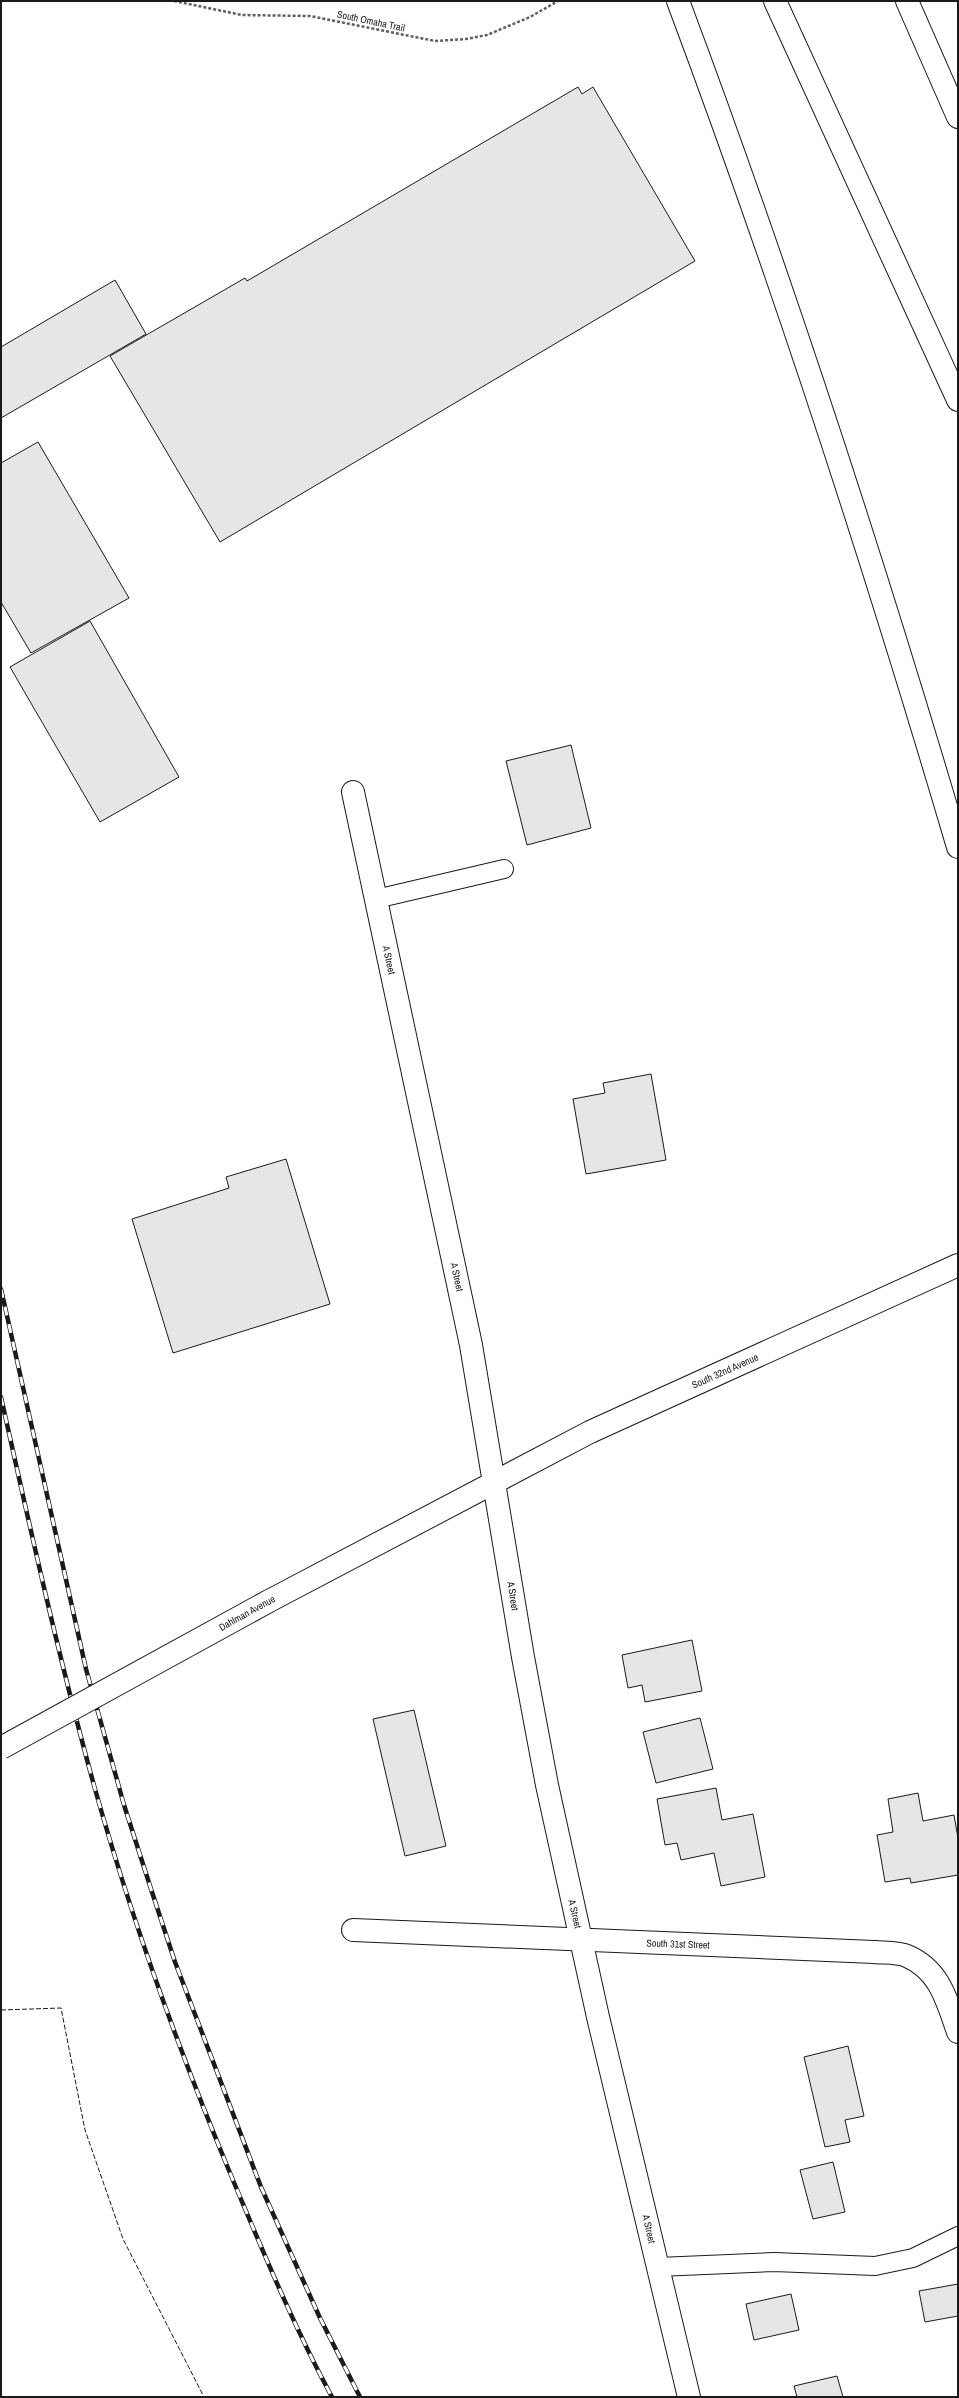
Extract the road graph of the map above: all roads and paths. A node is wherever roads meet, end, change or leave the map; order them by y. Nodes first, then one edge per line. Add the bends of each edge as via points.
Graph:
1 (174, 1) edge
2 (558, 1) edge
3 (678, 1) edge
4 (775, 1) edge
5 (907, 1) edge
6 (958, 117) edge
7 (958, 400) edge
8 (353, 792) dead end
9 (958, 847) edge
10 (504, 869) dead end
11 (376, 899) junction
12 (958, 1265) edge
13 (494, 1481) junction
14 (1, 1748) edge
15 (353, 1930) dead end
16 (581, 1939) junction
17 (958, 2032) edge
18 (958, 2236) edge
19 (658, 2267) junction
20 (689, 2397) edge

1 - 2 path, South Omaha Trail via 242,15 310,16 435,41 487,35 530,18
3 - 9 main road via 735,154 800,343
4 - 7 main road
5 - 6 main road
8 - 11 main road, A Street
10 - 11 lane
11 - 13 main road, A Street via 472,1345
12 - 13 main road, South 32nd Avenue via 590,1432
13 - 14 main road, Dahlman Avenue, bridge
13 - 16 main road, A Street via 543,1762
15 - 16 main road, South 31st Street
16 - 17 main road, South 31st Street via 906,1955 928,1969 941,1985
16 - 19 main road, A Street
18 - 19 lane via 913,2258 875,2266 774,2262
19 - 20 main road, A Street

